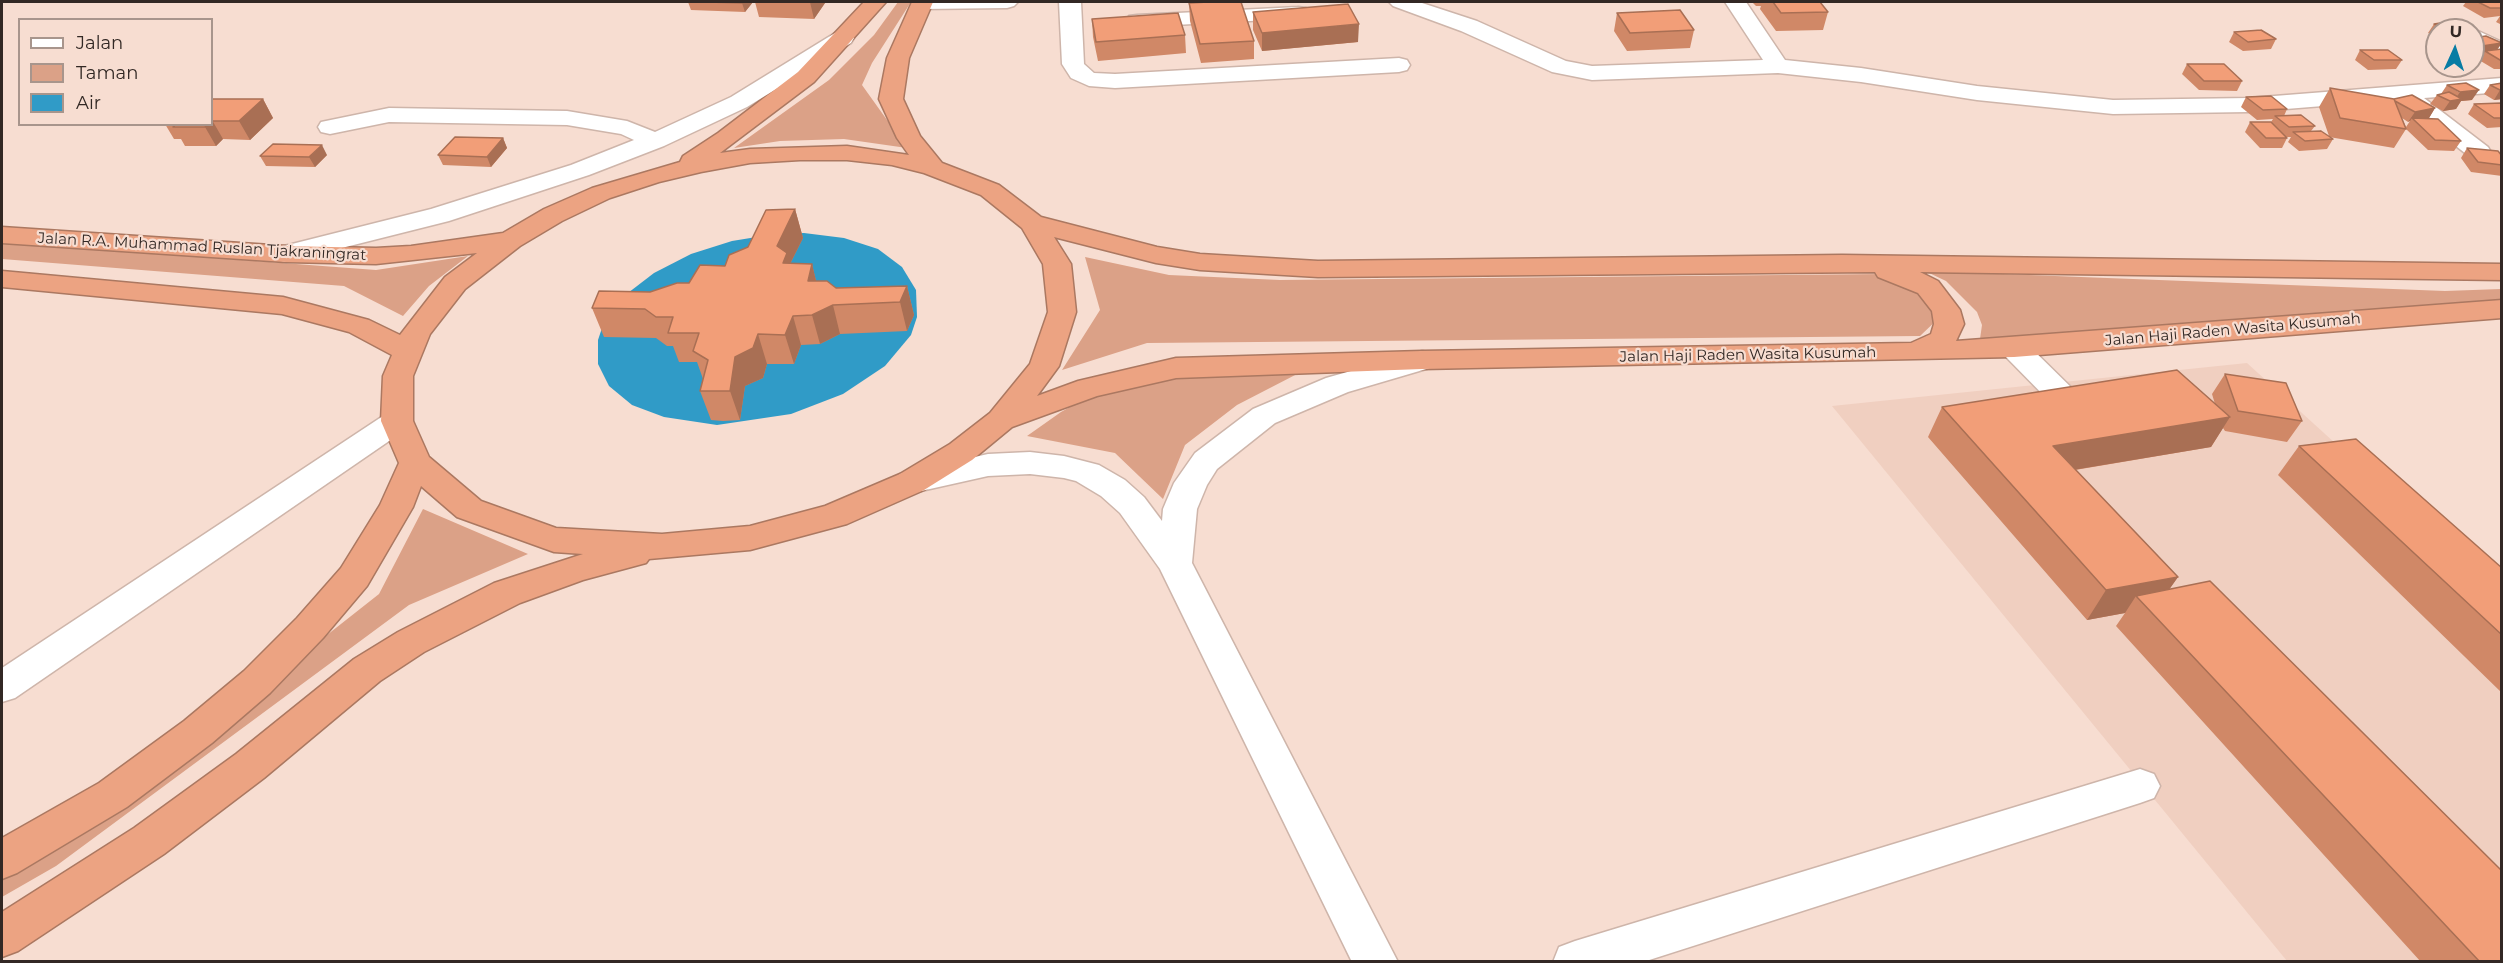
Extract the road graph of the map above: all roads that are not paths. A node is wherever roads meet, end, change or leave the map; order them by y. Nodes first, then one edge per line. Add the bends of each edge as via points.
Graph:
1 (875, 2) edge
2 (923, 2) edge
3 (1007, 2) edge
4 (1400, 2) edge
5 (1736, 2) edge
6 (1071, 13) edge
7 (1315, 13) edge
8 (1118, 21) edge
9 (1095, 22) edge
10 (843, 38) junction
11 (2485, 42) edge
12 (2502, 51) edge
13 (1399, 65) dead end
14 (1778, 66) junction
15 (2502, 85) edge
16 (2405, 95) junction
17 (330, 128) dead end
18 (656, 141) junction
19 (2479, 152) edge
20 (933, 168) junction
21 (678, 170) junction
22 (1032, 223) junction
23 (2, 235) edge
24 (510, 240) junction
25 (286, 254) junction
26 (1842, 263) junction
27 (2502, 272) edge
28 (2, 279) edge
29 (2502, 309) edge
30 (2014, 348) junction
31 (408, 351) junction
32 (1916, 352) junction
33 (1422, 360) junction
34 (2073, 407) edge
35 (1001, 420) junction
36 (397, 421) junction
37 (415, 463) junction
38 (912, 482) junction
39 (662, 547) junction
40 (1174, 563) junction
41 (2, 687) edge
42 (2139, 786) dead end
43 (2, 860) edge
44 (2, 936) edge
45 (1376, 962) edge
46 (1575, 962) edge

1 - 10 highway
2 - 3 street
2 - 20 highway via 898,58 891,99 909,138
4 - 14 street via 1575,71 1629,74
5 - 14 street
6 - 9 street
6 - 13 street via 1075,69 1089,79 1115,81
7 - 8 street
10 - 18 street via 739,102
10 - 21 highway via 806,77
11 - 12 street
14 - 16 street via 2113,107 2249,105
15 - 16 street
16 - 19 street
17 - 18 street via 389,115 567,118 627,128
18 - 25 street via 440,215
20 - 21 highway via 858,154 800,153 750,156
20 - 22 highway via 990,190
21 - 24 highway via 602,193
22 - 26 highway via 1156,255 1249,266 1318,269
22 - 35 highway via 1057,264 1062,312 1044,366
23 - 25 highway, Jalan R.A. Muhammad Ruslan Tjakraningrat
24 - 25 highway, Jalan R.A. Muhammad Ruslan Tjakraningrat via 411,254
24 - 31 highway via 455,283 416,332
26 - 27 highway
26 - 32 highway via 1906,276 1935,293 1946,310 1948,333
28 - 31 highway via 283,306 359,326
29 - 30 highway, Jalan Haji Raden Wasita Kusumah
30 - 32 highway, Jalan Haji Raden Wasita Kusumah
30 - 34 street
31 - 36 highway via 398,376
32 - 33 highway, Jalan Haji Raden Wasita Kusumah
33 - 35 highway, Jalan Haji Raden Wasita Kusumah via 1176,368 1089,388
33 - 40 street via 1298,400 1263,416 1233,438 1206,461 1191,483 1180,509
35 - 38 highway via 961,452
36 - 37 highway
36 - 41 street
37 - 39 highway via 469,509 554,540
37 - 43 highway via 396,507 354,577 257,682 113,795
38 - 39 highway via 835,515 750,538
38 - 40 street via 988,465 1030,463 1087,473 1113,488 1131,505
39 - 44 highway via 577,569 507,593 411,642 367,670 150,841
40 - 45 street
42 - 46 street

